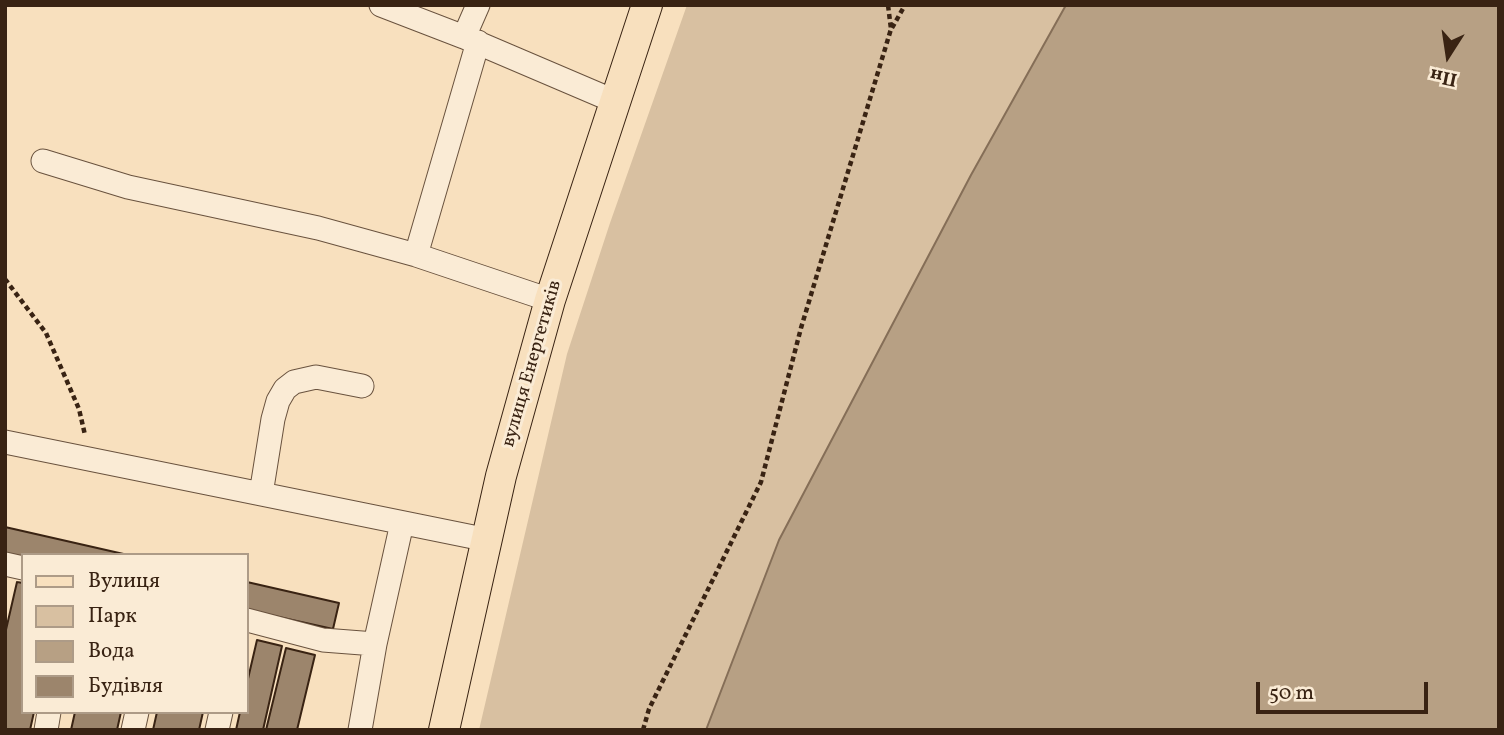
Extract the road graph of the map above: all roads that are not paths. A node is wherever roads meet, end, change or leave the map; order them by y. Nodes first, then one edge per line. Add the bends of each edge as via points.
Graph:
1 (478, 5) edge
2 (648, 5) edge
3 (389, 6) edge
4 (471, 40) junction
5 (614, 101) junction
6 (43, 160) dead end
7 (416, 255) junction
8 (550, 300) junction
9 (362, 386) dead end
10 (5, 442) edge
11 (261, 494) junction
12 (402, 523) junction
13 (488, 540) junction
14 (248, 620) edge
15 (375, 644) junction
16 (360, 730) edge
17 (444, 730) edge

1 - 4 lane
2 - 5 main road, вулиця Енергетиків
3 - 4 lane
4 - 5 lane
4 - 7 lane
5 - 8 main road, вулиця Енергетиків
6 - 7 lane via 128,187 318,228
7 - 8 lane
8 - 13 main road, вулиця Енергетиків
9 - 11 lane via 316,377 285,389 273,419
10 - 11 lane
11 - 12 lane
12 - 13 lane
12 - 15 lane
13 - 17 main road, вулиця Енергетиків
14 - 15 lane via 323,640
15 - 16 lane

